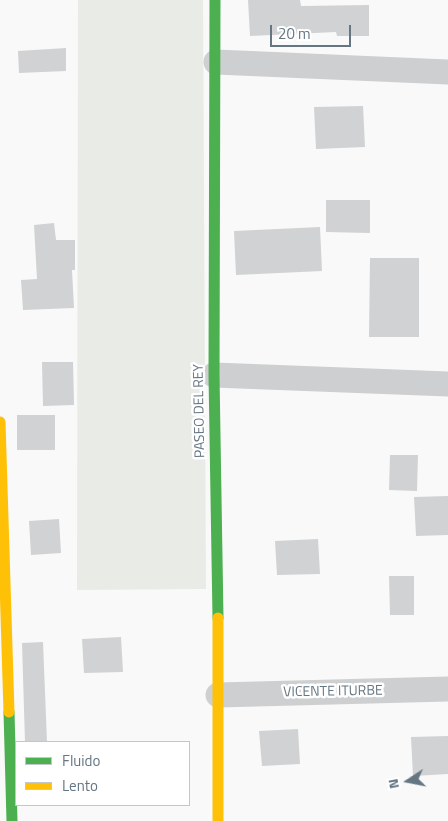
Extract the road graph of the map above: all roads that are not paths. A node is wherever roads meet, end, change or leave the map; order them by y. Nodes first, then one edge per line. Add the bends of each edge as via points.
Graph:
1 (215, 0) edge
2 (216, 62) junction
3 (448, 72) edge
4 (214, 375) junction
5 (448, 384) edge
6 (0, 422) edge
7 (3, 626) edge
8 (448, 689) edge
9 (218, 695) junction
10 (12, 821) edge
11 (218, 821) edge

1 - 2 street, PASEO DEL REY
2 - 3 street
2 - 4 street, PASEO DEL REY
4 - 5 street
4 - 9 street, PASEO DEL REY
6 - 7 street
7 - 10 street
8 - 9 street, VICENTE ITURBE
9 - 11 street, PASEO DEL REY

